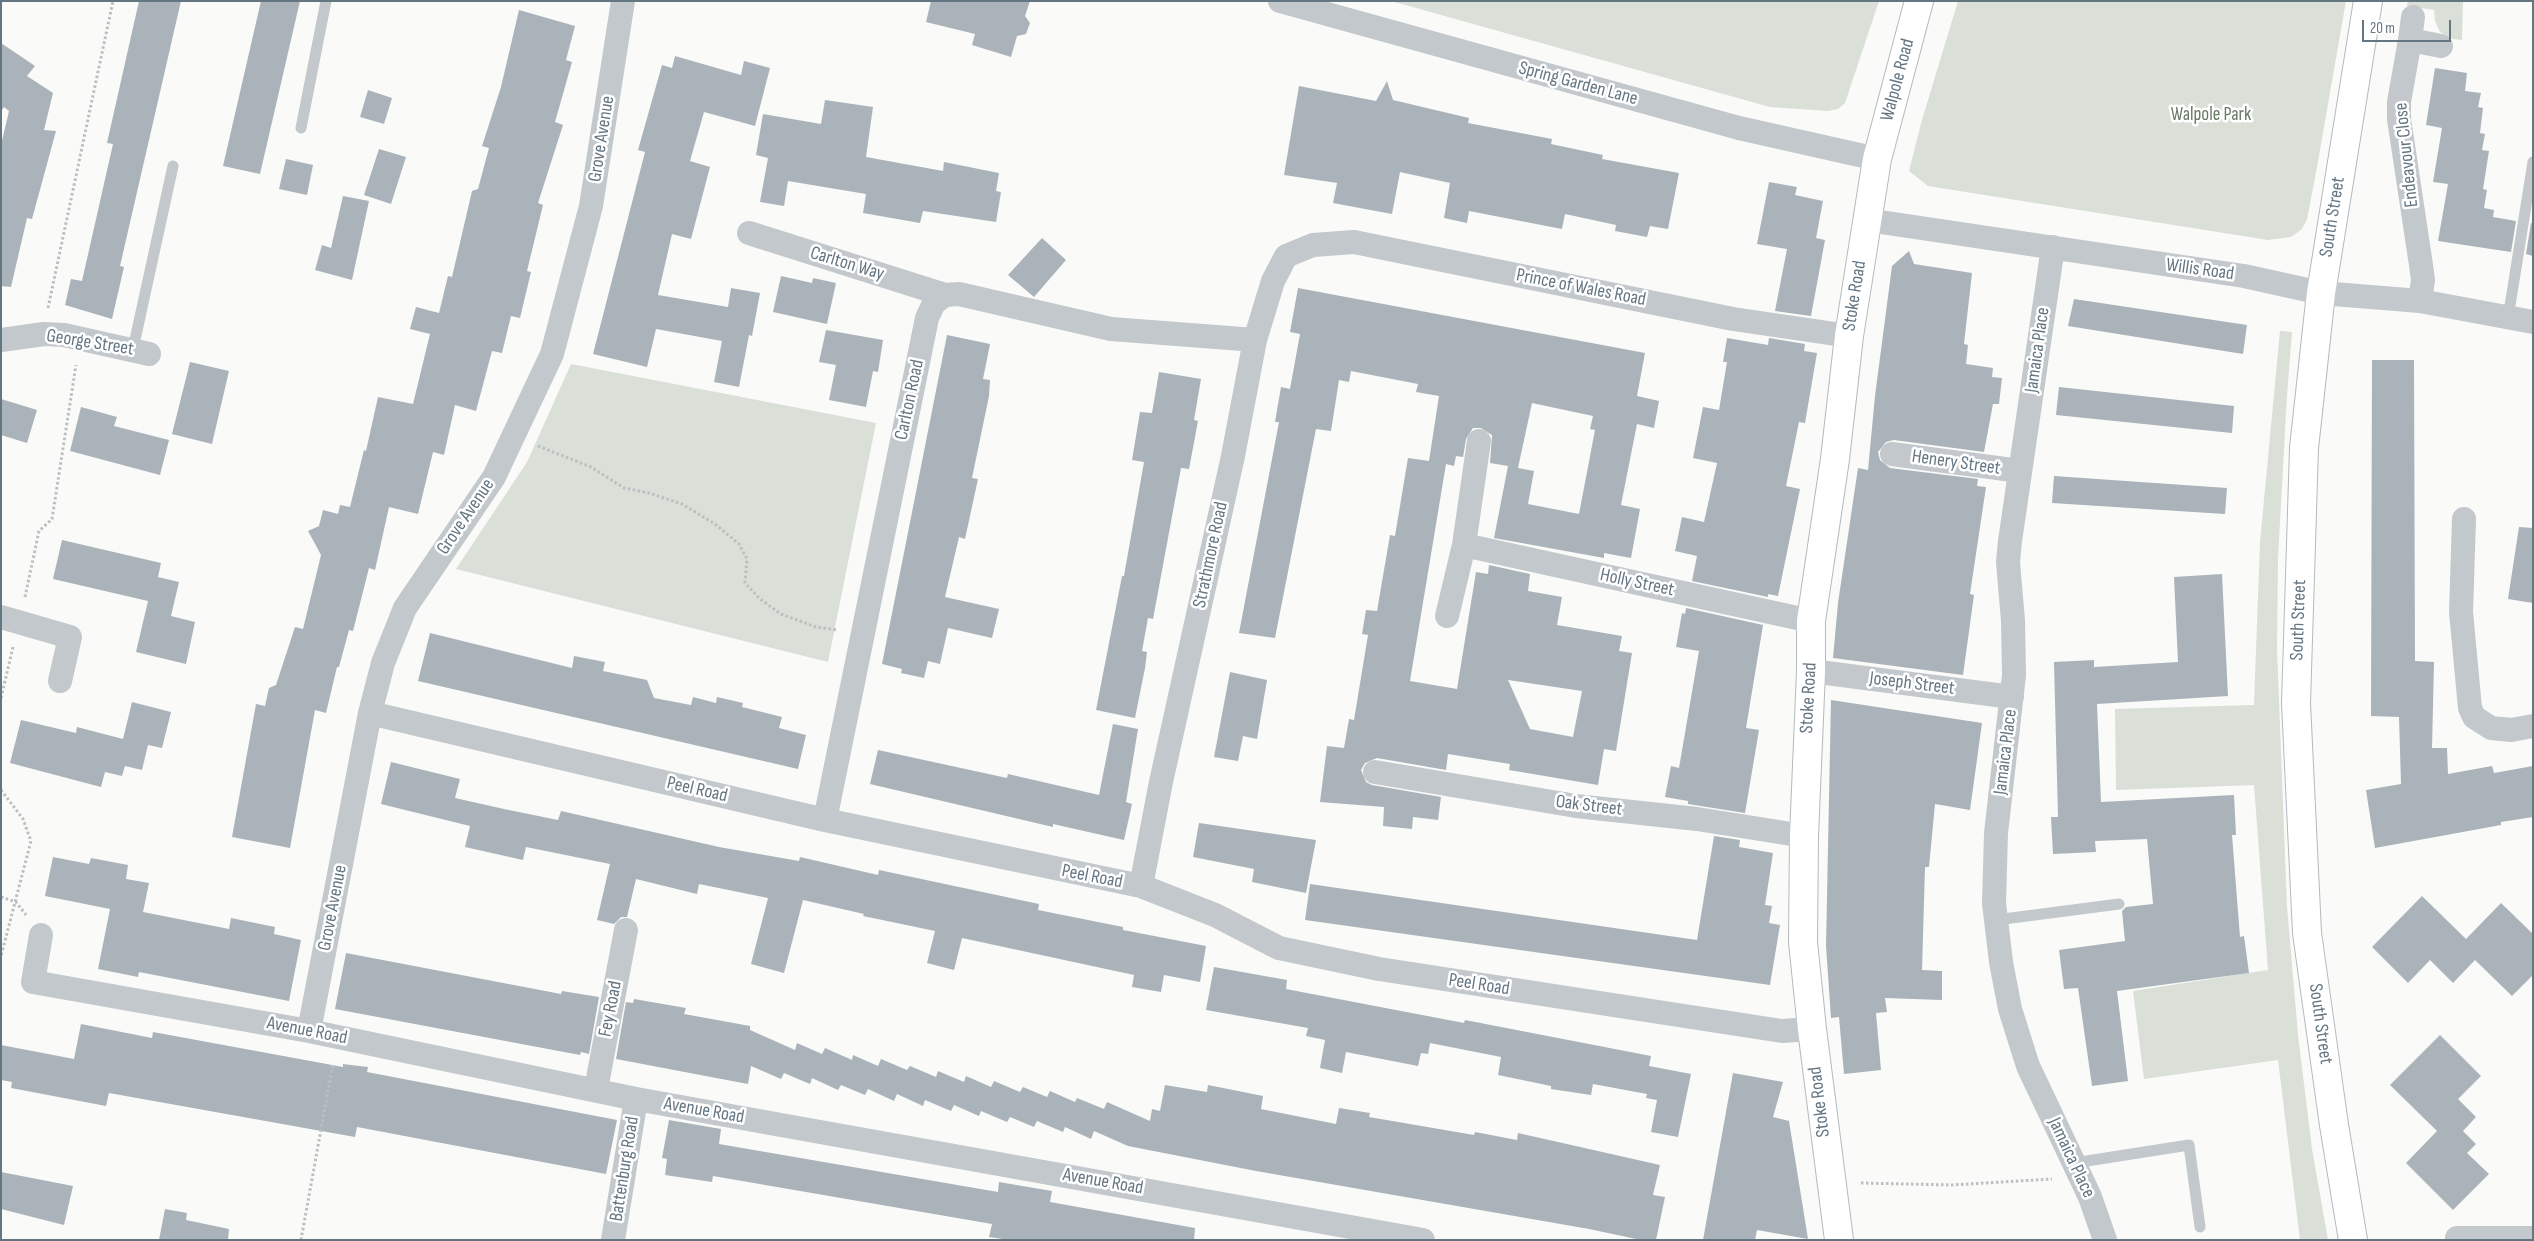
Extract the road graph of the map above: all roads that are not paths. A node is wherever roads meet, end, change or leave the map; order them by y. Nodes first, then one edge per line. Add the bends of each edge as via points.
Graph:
1 (326, 1) edge
2 (623, 1) edge
3 (1280, 1) edge
4 (1919, 1) edge
5 (2368, 1) edge
6 (2414, 17) dead end
7 (2410, 40) junction
8 (2441, 46) dead end
9 (301, 128) dead end
10 (1878, 159) junction
11 (2533, 162) edge
12 (173, 166) dead end
13 (1867, 220) junction
14 (750, 233) dead end
15 (1313, 245) joint
16 (2053, 247) junction
17 (2321, 294) junction
18 (945, 295) junction
19 (2420, 301) junction
20 (2508, 318) junction
21 (2533, 322) edge
22 (1849, 336) junction
23 (1, 340) edge
24 (1255, 340) junction
25 (141, 352) joint
26 (1479, 441) dead end
27 (1892, 454) dead end
28 (2020, 471) junction
29 (2469, 533) dead end
30 (1464, 545) junction
31 (1447, 616) dead end
32 (10, 620) edge
33 (1811, 621) junction
34 (1811, 671) junction
35 (60, 680) dead end
36 (2012, 697) junction
37 (370, 713) junction
38 (2533, 726) edge
39 (1375, 772) dead end
40 (825, 820) junction
41 (1804, 836) junction
42 (1141, 886) junction
43 (2119, 904) dead end
44 (1996, 920) junction
45 (626, 930) dead end
46 (41, 935) dead end
47 (1812, 1030) junction
48 (310, 1031) junction
49 (596, 1089) junction
50 (636, 1099) junction
51 (2077, 1170) junction
52 (2200, 1227) dead end
53 (2457, 1238) dead end
54 (2533, 1238) edge
55 (613, 1240) edge
56 (1423, 1240) edge
57 (1839, 1240) edge
58 (2105, 1240) edge
59 (2353, 1240) edge

1 - 9 lane
2 - 37 street, Grove Avenue via 592,206 552,354 494,477 405,608 383,663
3 - 10 street, Spring Garden Lane via 1739,128
4 - 10 street, Walpole Road
5 - 17 street, South Street
6 - 7 street, Endeavour Close
7 - 8 street
7 - 19 street, Endeavour Close via 2400,90 2399,119 2423,280
10 - 13 street, Stoke Road
11 - 20 lane
12 - 25 lane
13 - 16 street, Willis Road
13 - 22 street, Stoke Road
14 - 18 street, Carlton Way
15 - 22 street, Prince of Wales Road via 1354,242 1733,319
15 - 24 street, Strathmore Road via 1286,256 1273,281
16 - 17 street, Willis Road via 2244,276
16 - 28 street, Jamaica Place
17 - 19 street, Willis Road
17 - 59 street, South Street via 2304,448 2296,703 2307,933
18 - 24 street via 959,294 1110,329
18 - 40 street, Carlton Road via 934,303 927,318
19 - 20 street, Willis Road
20 - 21 street, Willis Road
22 - 33 street, Stoke Road via 1835,460
23 - 25 street, George Street via 54,335
24 - 42 street, Strathmore Road
26 - 30 street
27 - 28 street, Henery Street
28 - 36 street, Jamaica Place via 2008,562 2014,650
29 - 38 street via 2461,612 2470,708 2474,717 2491,728 2511,730
30 - 31 street
30 - 33 street, Holly Street
32 - 35 street via 70,637
33 - 34 street, Stoke Road
34 - 36 street, Joseph Street
34 - 41 street, Stoke Road
36 - 44 street, Jamaica Place via 1996,833
37 - 40 street, Peel Road
37 - 48 street, Grove Avenue
39 - 41 street, Oak Street via 1576,806 1696,818
40 - 42 street, Peel Road
41 - 47 street, Stoke Road via 1804,942
42 - 47 street, Peel Road via 1215,916 1279,948 1379,970 1782,1031
43 - 44 lane
44 - 51 street, Jamaica Place via 2005,984 2020,1044 2033,1079
45 - 49 street, Fey Road
46 - 48 street, Avenue Road via 33,982
47 - 57 street, Stoke Road
48 - 49 street, Avenue Road
49 - 50 street, Avenue Road
50 - 55 street, Battenburg Road
50 - 56 street, Avenue Road
51 - 52 lane via 2189,1145
51 - 58 street, Jamaica Place
53 - 54 street

